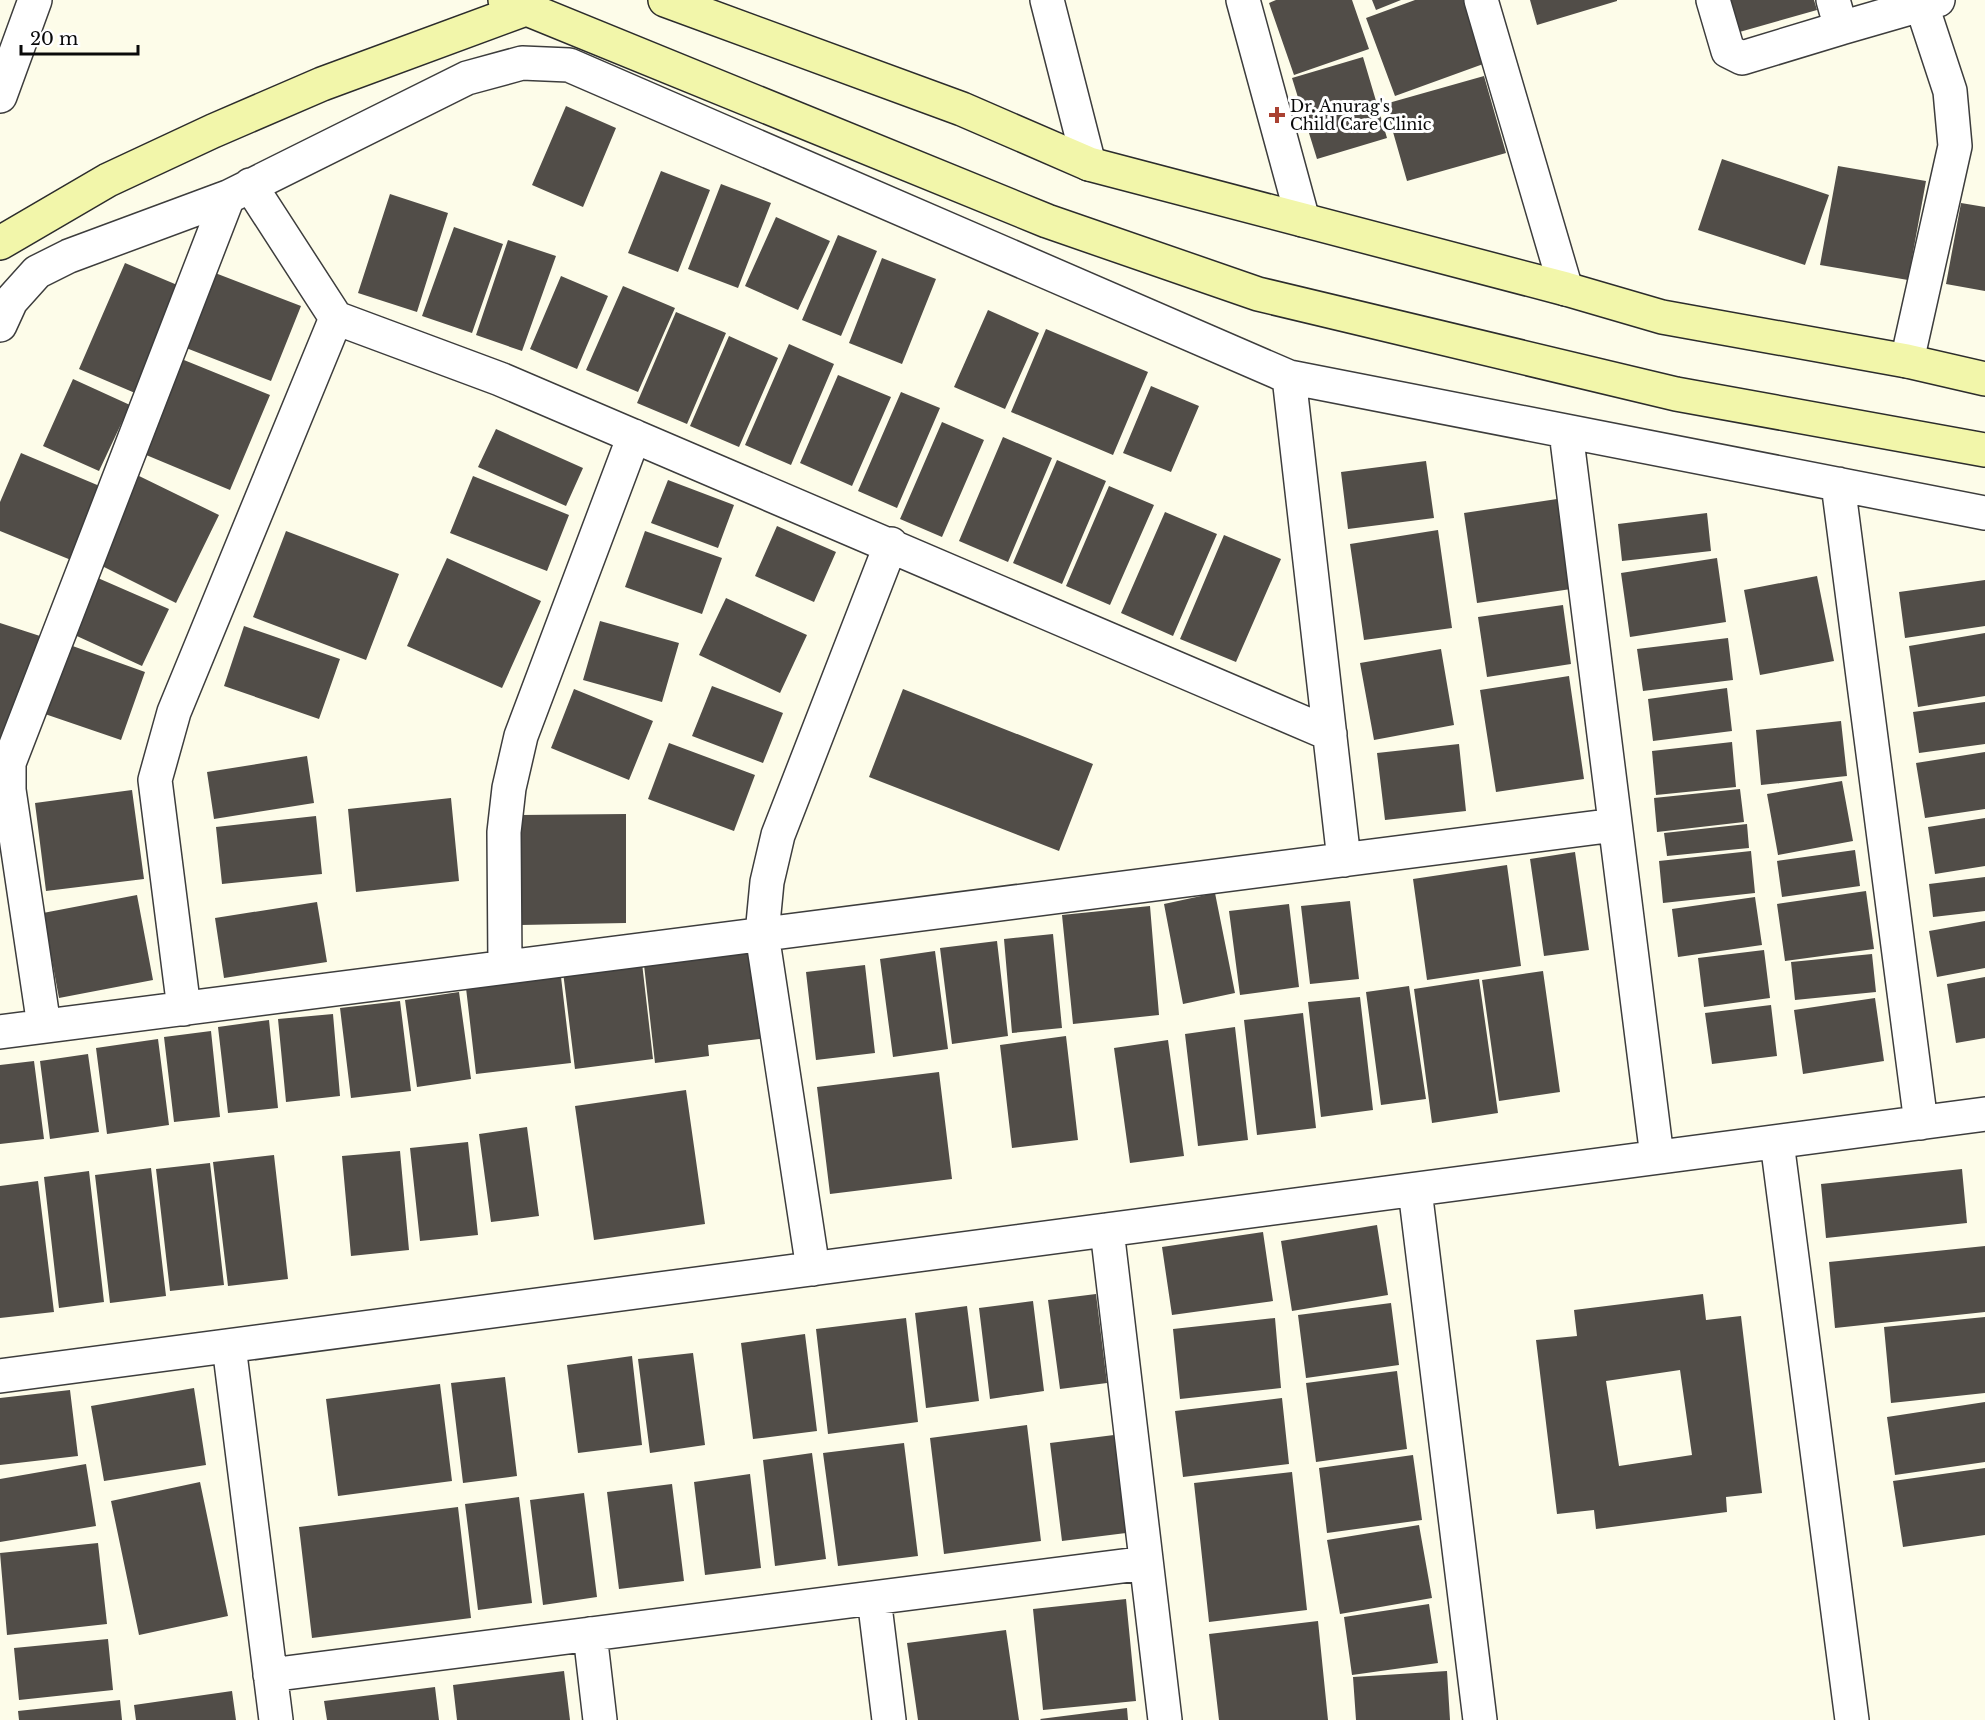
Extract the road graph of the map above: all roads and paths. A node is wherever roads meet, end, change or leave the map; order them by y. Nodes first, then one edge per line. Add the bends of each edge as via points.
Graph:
1 (35, 0) edge
2 (665, 0) edge
3 (1047, 0) edge
4 (1243, 0) edge
5 (1481, 0) edge
6 (1713, 0) edge
7 (1930, 3) edge
8 (516, 4) edge
9 (1837, 14) edge
10 (0, 96) edge
11 (1089, 164) junction
12 (239, 191) junction
13 (1303, 220) junction
14 (0, 243) edge
15 (1566, 289) junction
16 (336, 318) junction
17 (0, 326) edge
18 (1906, 361) junction
19 (1289, 377) junction
20 (1985, 379) edge
21 (1566, 432) junction
22 (634, 436) junction
23 (1985, 450) edge
24 (1838, 484) junction
25 (1985, 513) edge
26 (891, 544) junction
27 (1330, 734) junction
28 (1615, 825) junction
29 (1344, 860) junction
30 (762, 934) junction
31 (506, 967) junction
32 (184, 1009) junction
33 (44, 1026) junction
34 (0, 1032) edge
35 (1985, 1114) edge
36 (1921, 1123) junction
37 (1777, 1142) junction
38 (1657, 1157) junction
39 (1415, 1190) junction
40 (1107, 1230) junction
41 (813, 1269) junction
42 (229, 1346) junction
43 (0, 1376) edge
44 (1146, 1563) junction
45 (874, 1598) junction
46 (590, 1634) junction
47 (270, 1675) junction
48 (276, 1720) edge
49 (600, 1720) edge
50 (889, 1720) edge
51 (1165, 1720) edge
52 (1480, 1720) edge
53 (1852, 1720) edge

1 - 10 street
2 - 11 main road via 962,109
3 - 11 street
4 - 13 street
5 - 15 street
6 - 9 street via 1728,51 1742,58
7 - 9 street
7 - 18 street via 1950,91 1955,146
8 - 14 main road via 213,130 108,180
8 - 23 main road via 1047,221 1258,294 1676,394
11 - 13 main road
12 - 16 street
12 - 17 street via 37,272 12,300
12 - 19 street via 467,78 522,63 569,65
12 - 33 street via 9,763 9,790
13 - 15 main road
15 - 18 main road via 1662,317
16 - 22 street via 500,379
16 - 32 street via 174,712 155,780
18 - 20 main road
19 - 21 street
19 - 27 street
21 - 24 street
21 - 28 street
22 - 26 street
22 - 31 street via 521,736 504,832
24 - 25 street
24 - 36 street
26 - 27 street
26 - 30 street via 778,835 767,882
27 - 29 street
28 - 29 street
28 - 38 street
29 - 30 street
30 - 31 street
30 - 41 street
31 - 32 street
32 - 33 street
33 - 34 street
35 - 36 street
36 - 37 street
37 - 38 street
37 - 53 street
38 - 39 street
39 - 40 street
39 - 52 street
40 - 41 street
40 - 44 street
41 - 42 street
42 - 43 street
42 - 47 street
44 - 45 street
44 - 51 street
45 - 46 street
45 - 50 street
46 - 47 street
46 - 49 street
47 - 48 street

